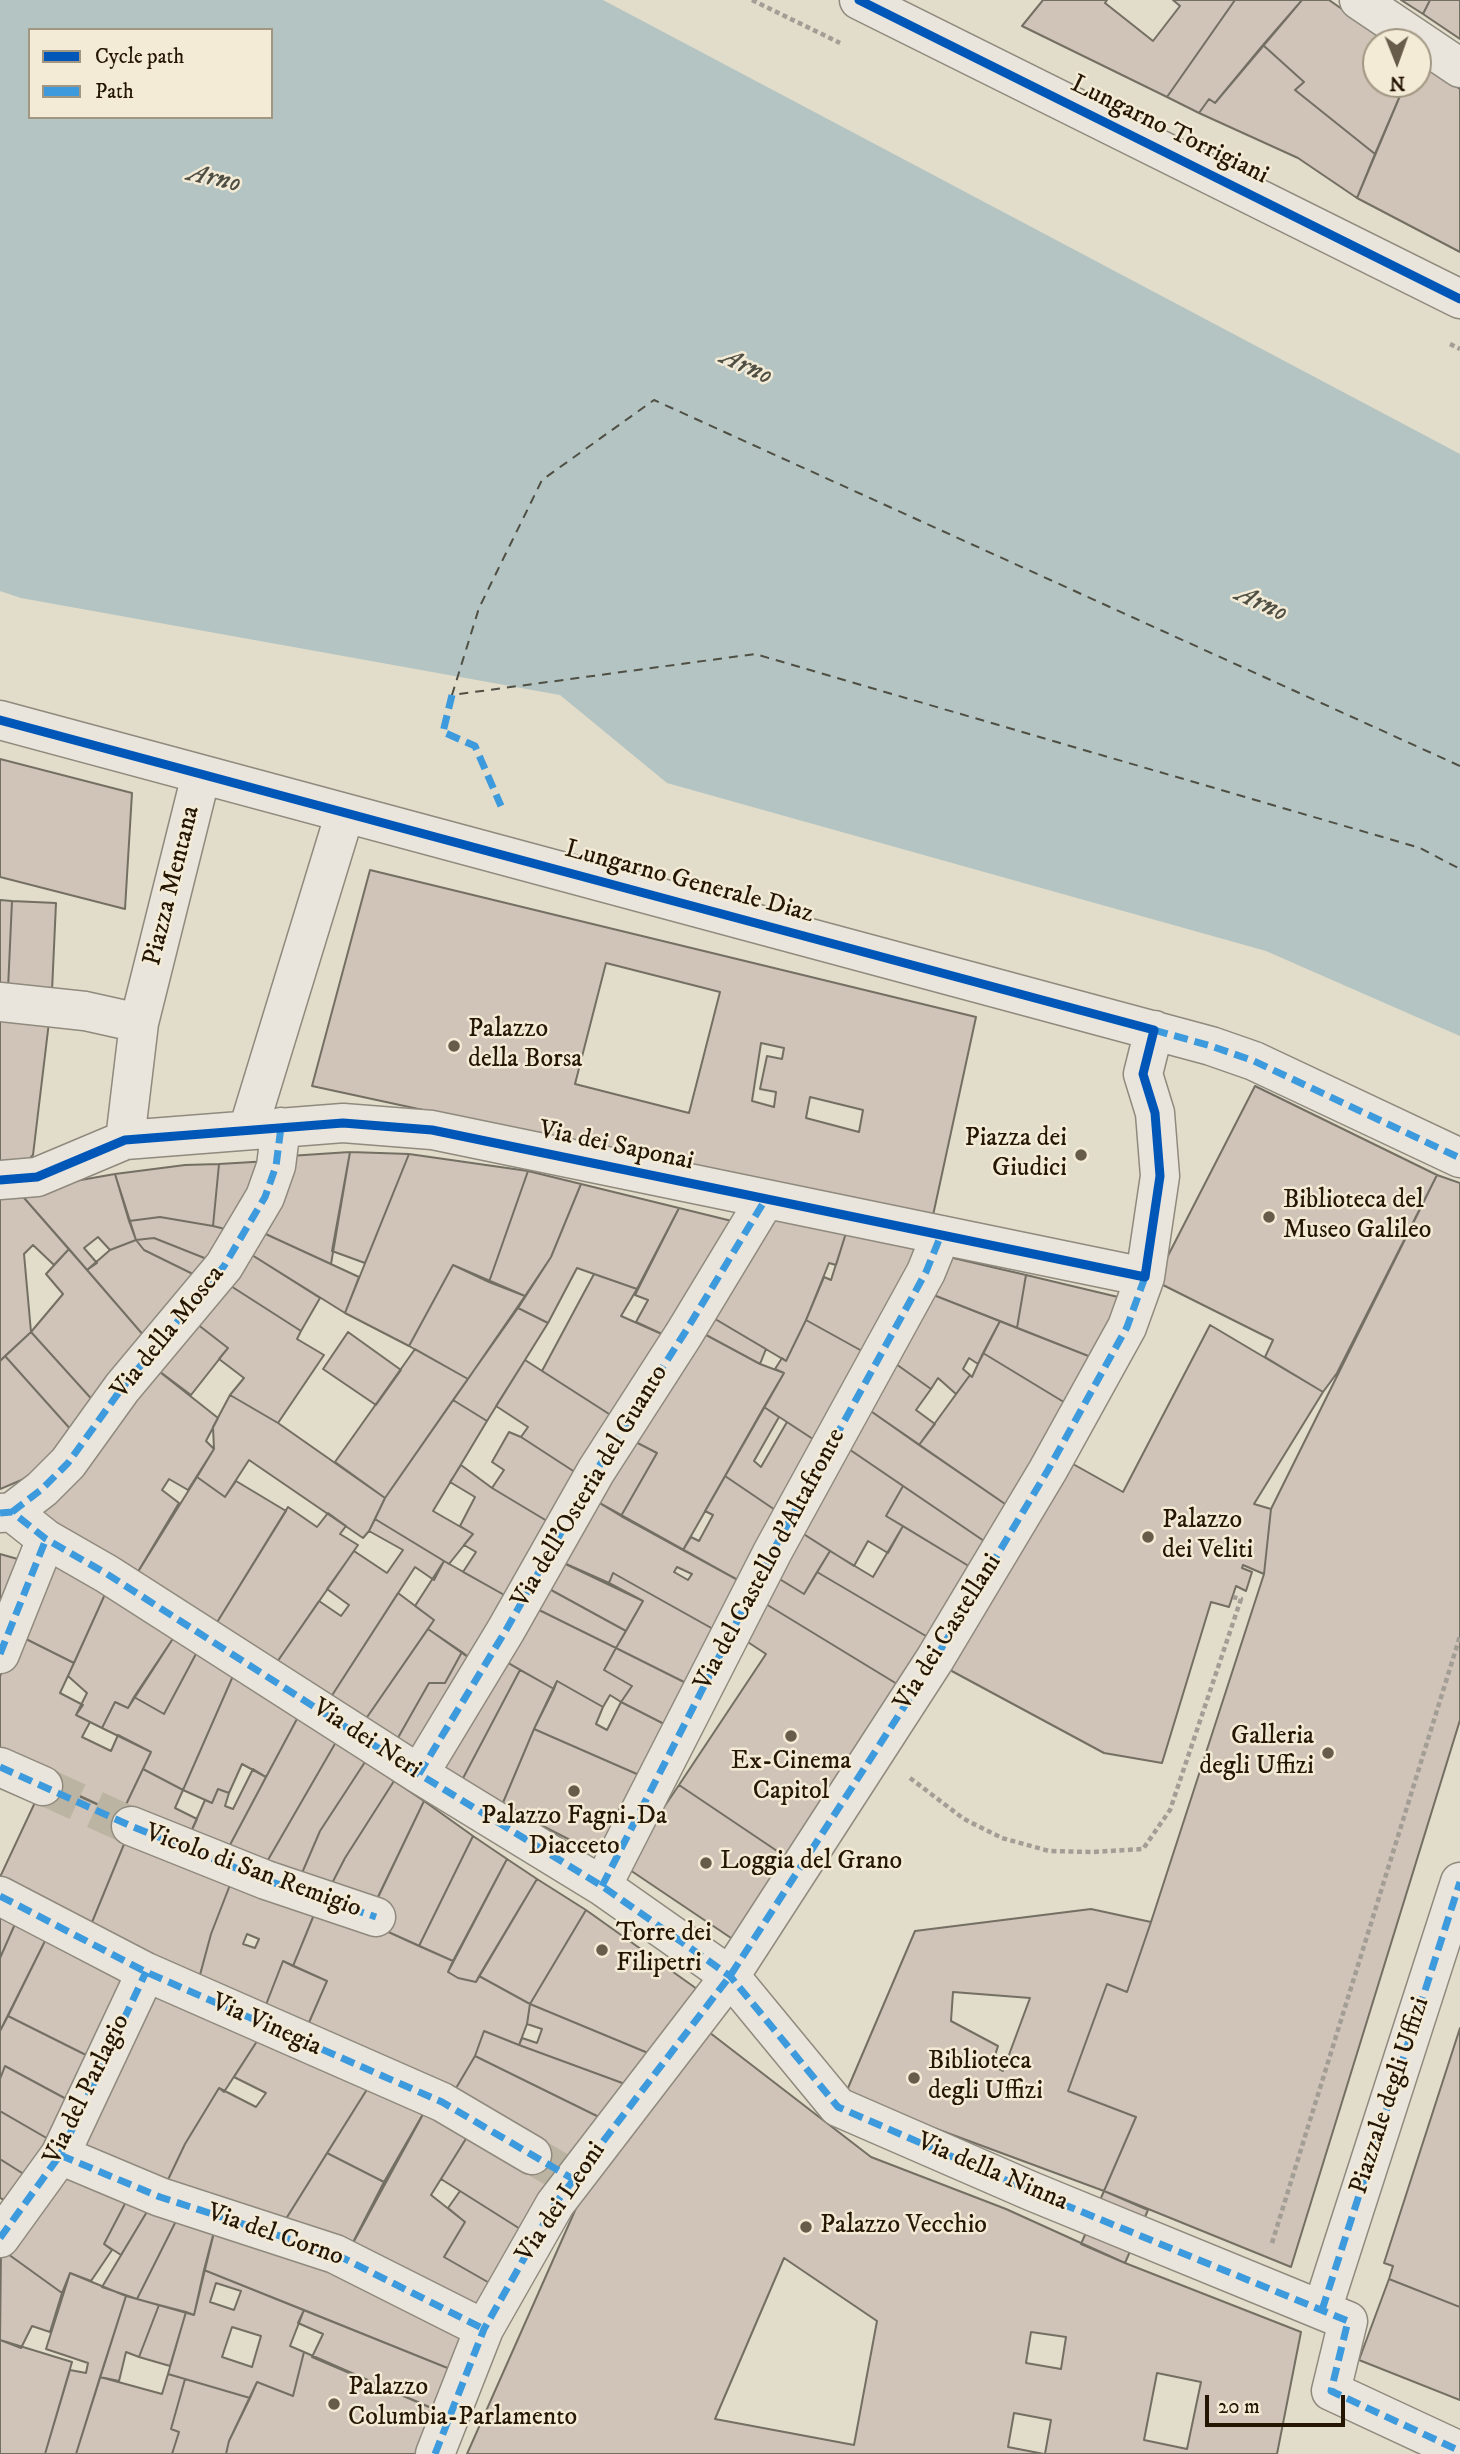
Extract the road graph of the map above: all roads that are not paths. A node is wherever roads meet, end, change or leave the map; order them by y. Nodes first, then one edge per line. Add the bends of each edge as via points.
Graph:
1 (859, 0) edge
2 (1359, 0) edge
3 (1460, 68) edge
4 (1460, 299) edge
5 (0, 720) edge
6 (201, 775) junction
7 (345, 813) junction
8 (0, 1002) edge
9 (126, 1020) junction
10 (1154, 1030) junction
11 (265, 1128) junction
12 (99, 1151) junction
13 (1460, 1158) edge
14 (0, 1180) edge
15 (765, 1200) junction
16 (941, 1235) junction
17 (1145, 1277) junction
18 (6, 1513) edge
19 (46, 1539) junction
20 (0, 1654) edge
21 (0, 1767) edge
22 (419, 1774) junction
23 (43, 1786) tunnel mouth
24 (131, 1826) tunnel mouth
25 (1460, 1882) edge
26 (603, 1886) junction
27 (0, 1896) edge
28 (376, 1917) dead end
29 (146, 1972) junction
30 (730, 1976) junction
31 (60, 2155) junction
32 (532, 2155) tunnel mouth
33 (0, 2238) edge
34 (1313, 2306) junction
35 (484, 2329) junction
36 (1460, 2451) edge
37 (435, 2454) edge

1 - 4 street, Lungarno Torrigiani
2 - 3 street
5 - 6 street
6 - 7 street, Piazza Mentana
6 - 9 street, Piazza Mentana
7 - 10 street, Lungarno Generale Diaz via 602,888
7 - 11 street
8 - 9 street
9 - 12 street, Piazza Mentana
10 - 13 street via 1254,1061
10 - 17 street via 1143,1074 1154,1113 1160,1176
11 - 12 street
11 - 15 street, Via dei Saponai via 343,1123 432,1130
11 - 18 street, Via della Mosca via 276,1166 265,1198 224,1266 122,1388 68,1463 42,1489
12 - 14 street via 37,1177
15 - 16 street, Via dei Saponai
15 - 22 street, Via dell'Osteria del Guanto via 596,1471
16 - 17 street
16 - 26 street, Via del Castello d'Altafronte via 926,1272 773,1551
17 - 30 street, Via dei Castellani via 1127,1327 1048,1470 935,1659
18 - 19 street, Via dei Neri
19 - 20 street
19 - 22 street, Via dei Neri
21 - 23 street
22 - 26 street, Via dei Neri
24 - 28 street, Vicolo di San Remigio via 266,1880
25 - 34 street, Piazzale degli Uffizi
26 - 30 street, Via dei Neri
27 - 29 street, Via Vinegia
29 - 31 street, Via del Parlagio
29 - 32 street, Via Vinegia via 442,2102
30 - 34 street, Via della Ninna via 838,2107
30 - 35 street, Via dei Leoni via 569,2176
31 - 33 street, Via del Parlagio
31 - 35 street, Via del Corno via 160,2197 335,2254
34 - 36 street via 1348,2321 1331,2391
35 - 37 street, Via dei Leoni

